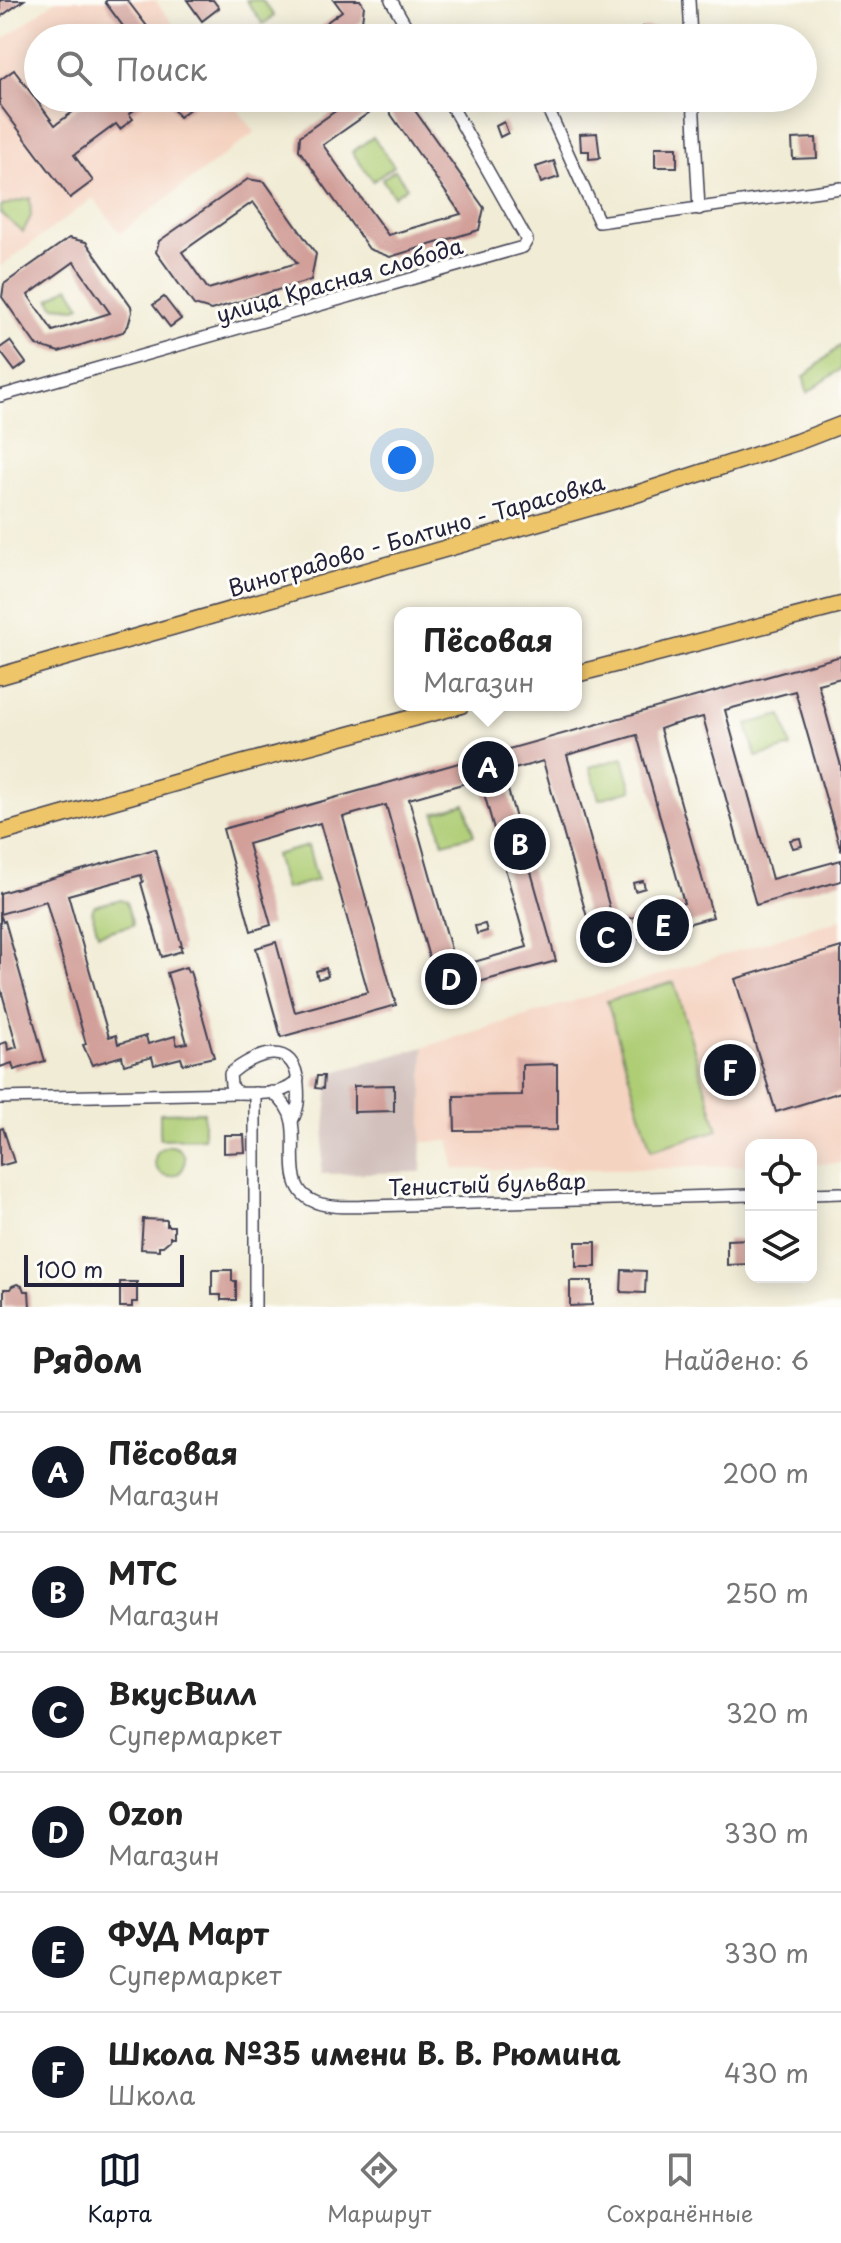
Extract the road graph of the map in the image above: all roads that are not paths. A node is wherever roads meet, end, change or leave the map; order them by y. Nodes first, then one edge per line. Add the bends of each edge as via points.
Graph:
1 (391, 0) edge
2 (689, 0) edge
3 (405, 24) edge
4 (690, 24) edge
5 (455, 112) edge
6 (549, 112) edge
7 (694, 112) edge
8 (841, 188) edge
9 (699, 209) junction
10 (0, 396) edge
11 (841, 425) edge
12 (841, 605) edge
13 (582, 672) edge
14 (0, 676) edge
15 (439, 711) edge
16 (0, 833) edge
17 (230, 1074) junction
18 (298, 1079) junction
19 (272, 1092) junction
20 (238, 1093) junction
21 (255, 1093) junction
22 (190, 1094) junction
23 (0, 1098) edge
24 (292, 1121) junction
25 (841, 1193) edge
26 (817, 1194) edge
27 (745, 1195) edge
28 (255, 1307) edge

1 - 3 street
2 - 4 street
5 - 10 street, улица Красная слобода via 527,240 523,247
6 - 9 street via 599,222
7 - 9 street
8 - 9 street
11 - 14 main road, Виноградово - Болтино - Тарасовка via 633,495
12 - 13 main road
15 - 16 main road
17 - 18 street via 254,1057 271,1053 289,1058
17 - 20 street
17 - 22 street
18 - 19 street via 294,1086
18 - 24 street, Тенистый бульвар via 299,1108
19 - 21 street
19 - 24 street
20 - 21 street
20 - 22 street
21 - 28 street
22 - 23 street
24 - 27 street, Тенистый бульвар via 296,1186 324,1205
25 - 26 street

